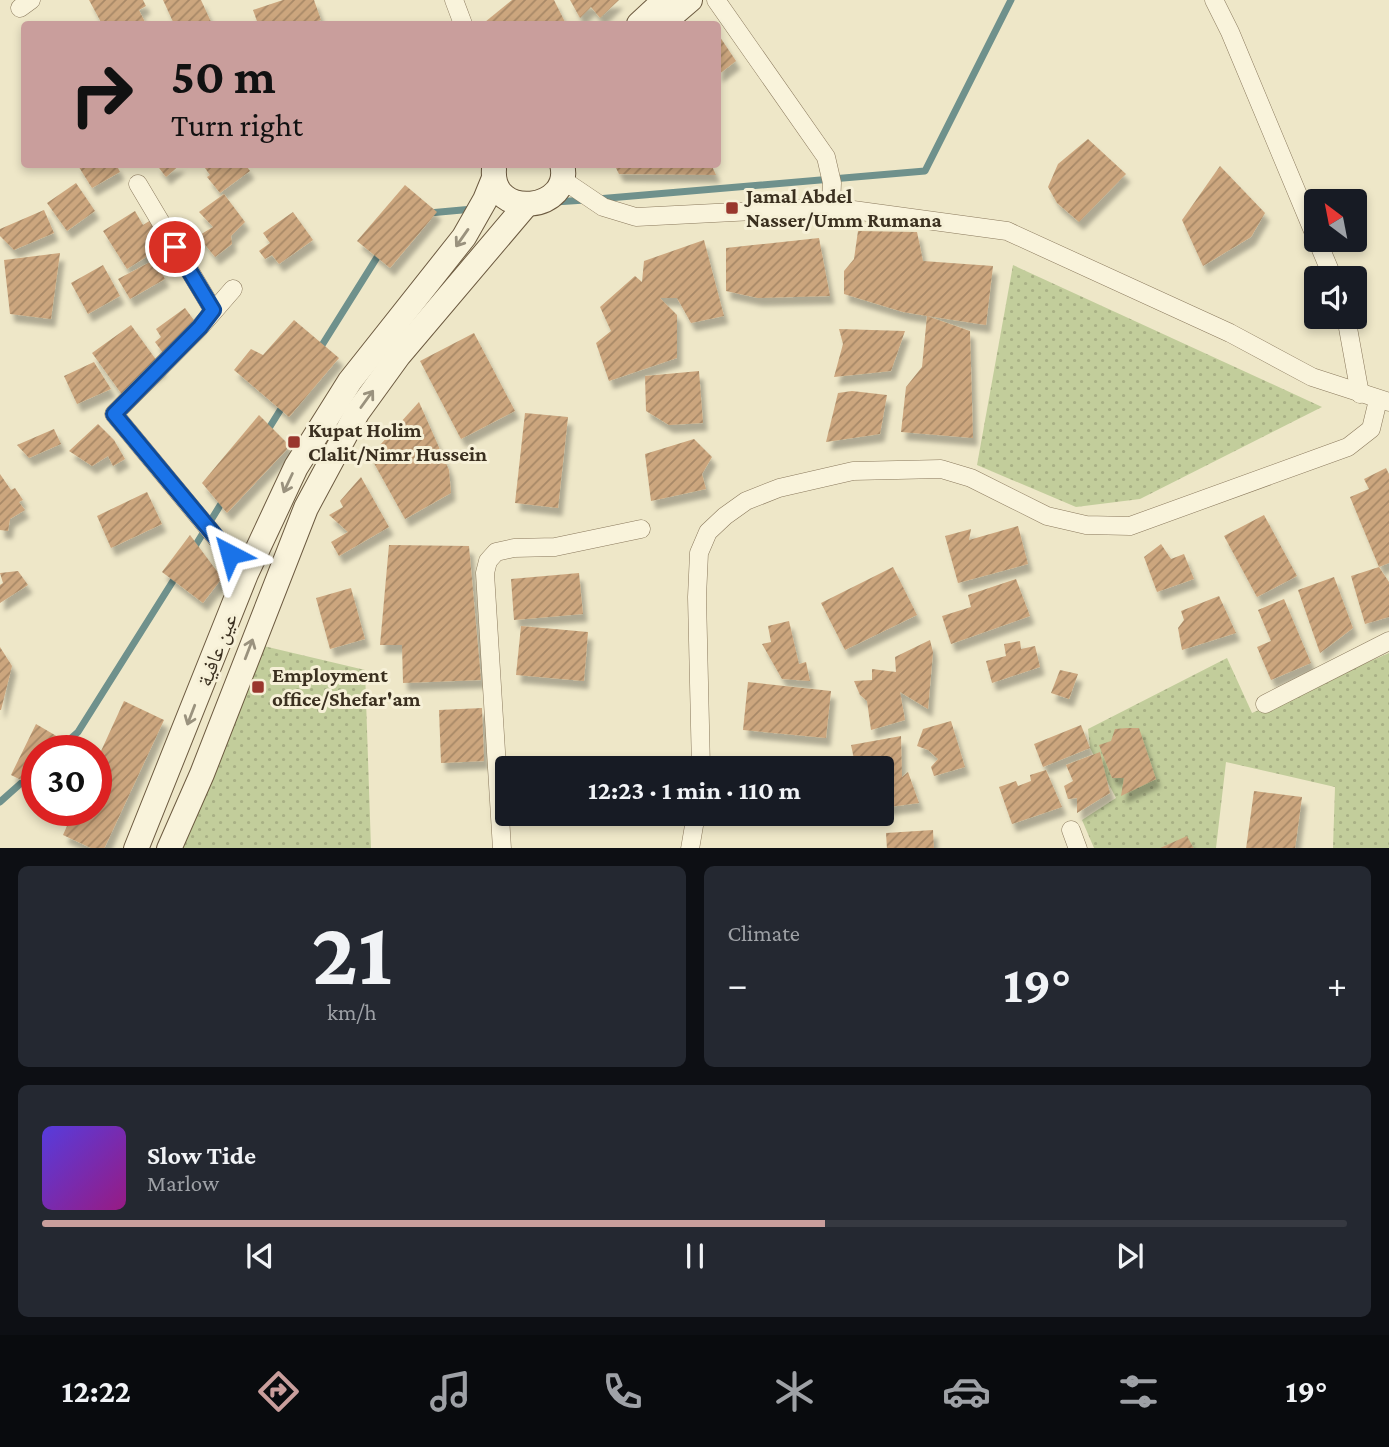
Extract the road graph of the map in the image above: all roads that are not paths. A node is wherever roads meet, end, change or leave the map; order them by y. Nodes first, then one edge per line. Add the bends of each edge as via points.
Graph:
1 (454, 0) edge
2 (665, 0) edge
3 (690, 0) edge
4 (716, 0) edge
5 (1214, 0) edge
6 (462, 21) edge
7 (642, 21) edge
8 (666, 21) edge
9 (494, 171) edge
10 (563, 172) edge
11 (138, 184) dead end
12 (526, 205) junction
13 (831, 207) junction
14 (1304, 210) edge
15 (233, 289) dead end
16 (213, 310) junction
17 (1350, 329) edge
18 (1376, 399) edge
19 (641, 529) dead end
20 (246, 574) junction
21 (1389, 641) edge
22 (1265, 704) dead end
23 (701, 756) edge
24 (694, 826) edge
25 (1071, 830) dead end
26 (136, 848) edge
27 (169, 848) edge
28 (502, 848) edge
29 (690, 848) edge
30 (1078, 848) edge

1 - 6 street
2 - 7 main road
3 - 8 main road
4 - 13 street via 826,157
5 - 14 street
9 - 12 main road via 500,191
9 -> 20 main road, عين عافية via 485,200 464,237 350,381 303,456
10 - 12 main road via 551,197
10 - 13 street via 603,207 636,217
11 - 16 street
27 -> 12 main road, عين عافية via 306,508 357,413 399,355
13 - 18 street via 1007,231 1230,333 1311,377
15 - 16 street
16 - 20 street via 114,414
17 - 18 street
18 - 23 street via 1371,429 1348,447 1130,526 1086,525 1047,516 971,478 941,469 853,471 779,488 746,501 708,531 699,553
19 - 28 street via 555,547 514,548 495,552 488,561 485,573
20 -> 26 main road, عين عافية
21 - 22 street
24 - 29 street
25 - 30 street

